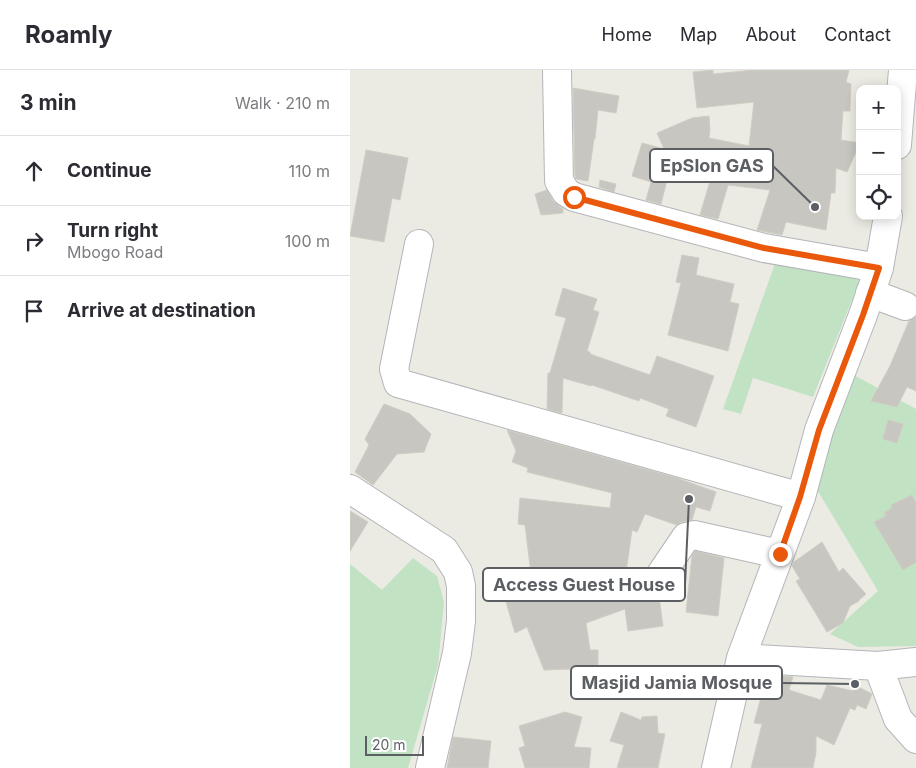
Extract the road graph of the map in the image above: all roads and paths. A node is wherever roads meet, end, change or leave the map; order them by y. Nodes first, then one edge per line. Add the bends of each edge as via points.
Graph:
1 (556, 70) edge
2 (903, 70) edge
3 (898, 130) edge
4 (887, 220) edge
5 (419, 244) dead end
6 (874, 281) junction
7 (904, 306) dead end
8 (350, 489) edge
9 (800, 497) junction
10 (780, 554) junction
11 (661, 574) dead end
12 (741, 658) junction
13 (916, 662) edge
14 (878, 666) junction
15 (916, 739) edge
16 (430, 768) edge
17 (716, 768) edge

1 - 6 street via 559,181 566,192 574,197
2 - 3 street
4 - 6 street
5 - 9 street via 394,369 398,383
6 - 7 street
6 - 9 street via 819,430
8 - 16 street via 444,550 458,572 461,621 457,653
9 - 10 street
10 - 11 street via 686,537
10 - 12 street
12 - 14 street
12 - 17 street
13 - 14 street
14 - 15 street via 898,719

